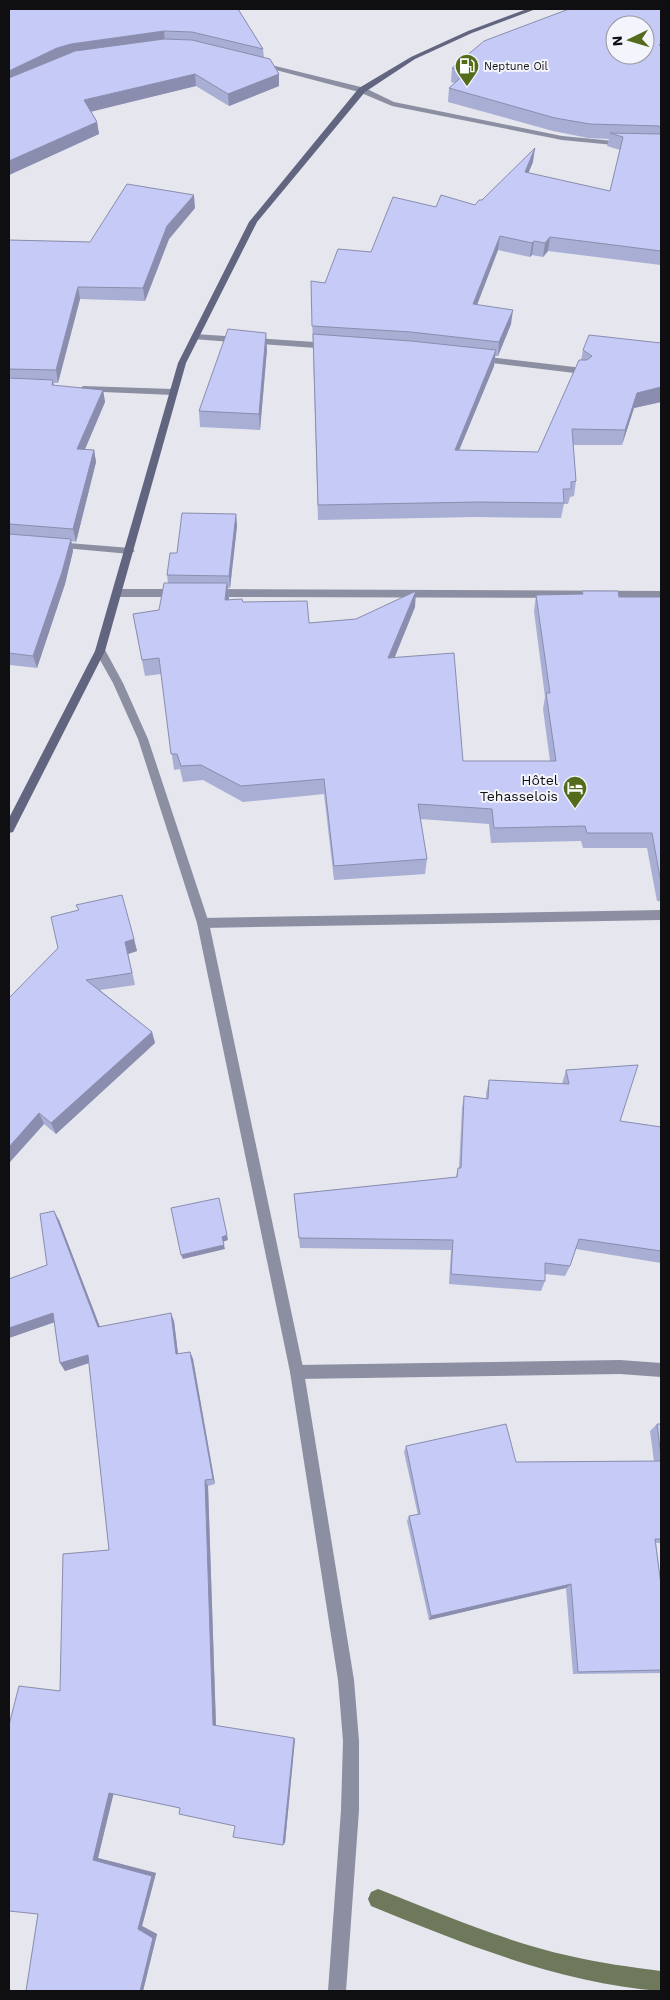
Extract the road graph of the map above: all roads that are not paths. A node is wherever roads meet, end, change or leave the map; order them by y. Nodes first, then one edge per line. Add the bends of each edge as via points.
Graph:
1 (533, 9) edge
2 (251, 62) edge
3 (362, 90) junction
4 (630, 144) edge
5 (195, 337) junction
6 (344, 346) edge
7 (468, 358) edge
8 (583, 371) edge
9 (76, 388) edge
10 (173, 392) junction
11 (46, 544) edge
12 (130, 550) junction
13 (118, 593) junction
14 (661, 595) edge
15 (100, 651) junction
16 (9, 829) edge
17 (661, 915) edge
18 (203, 922) junction
19 (661, 1370) edge
20 (297, 1372) junction
21 (337, 1991) edge

1 - 3 main road via 470,32 413,58
2 - 3 street
3 - 4 street via 392,104 562,138
3 - 5 main road via 253,222
5 - 6 street
5 - 10 main road
7 - 8 street
9 - 10 street
10 - 12 main road
11 - 12 street
12 - 13 main road
13 - 14 street
13 - 15 main road
15 - 16 main road
15 - 18 street via 143,739
17 - 18 street
18 - 20 street
19 - 20 street via 620,1367
20 - 21 street via 346,1680 350,1741 350,1810

